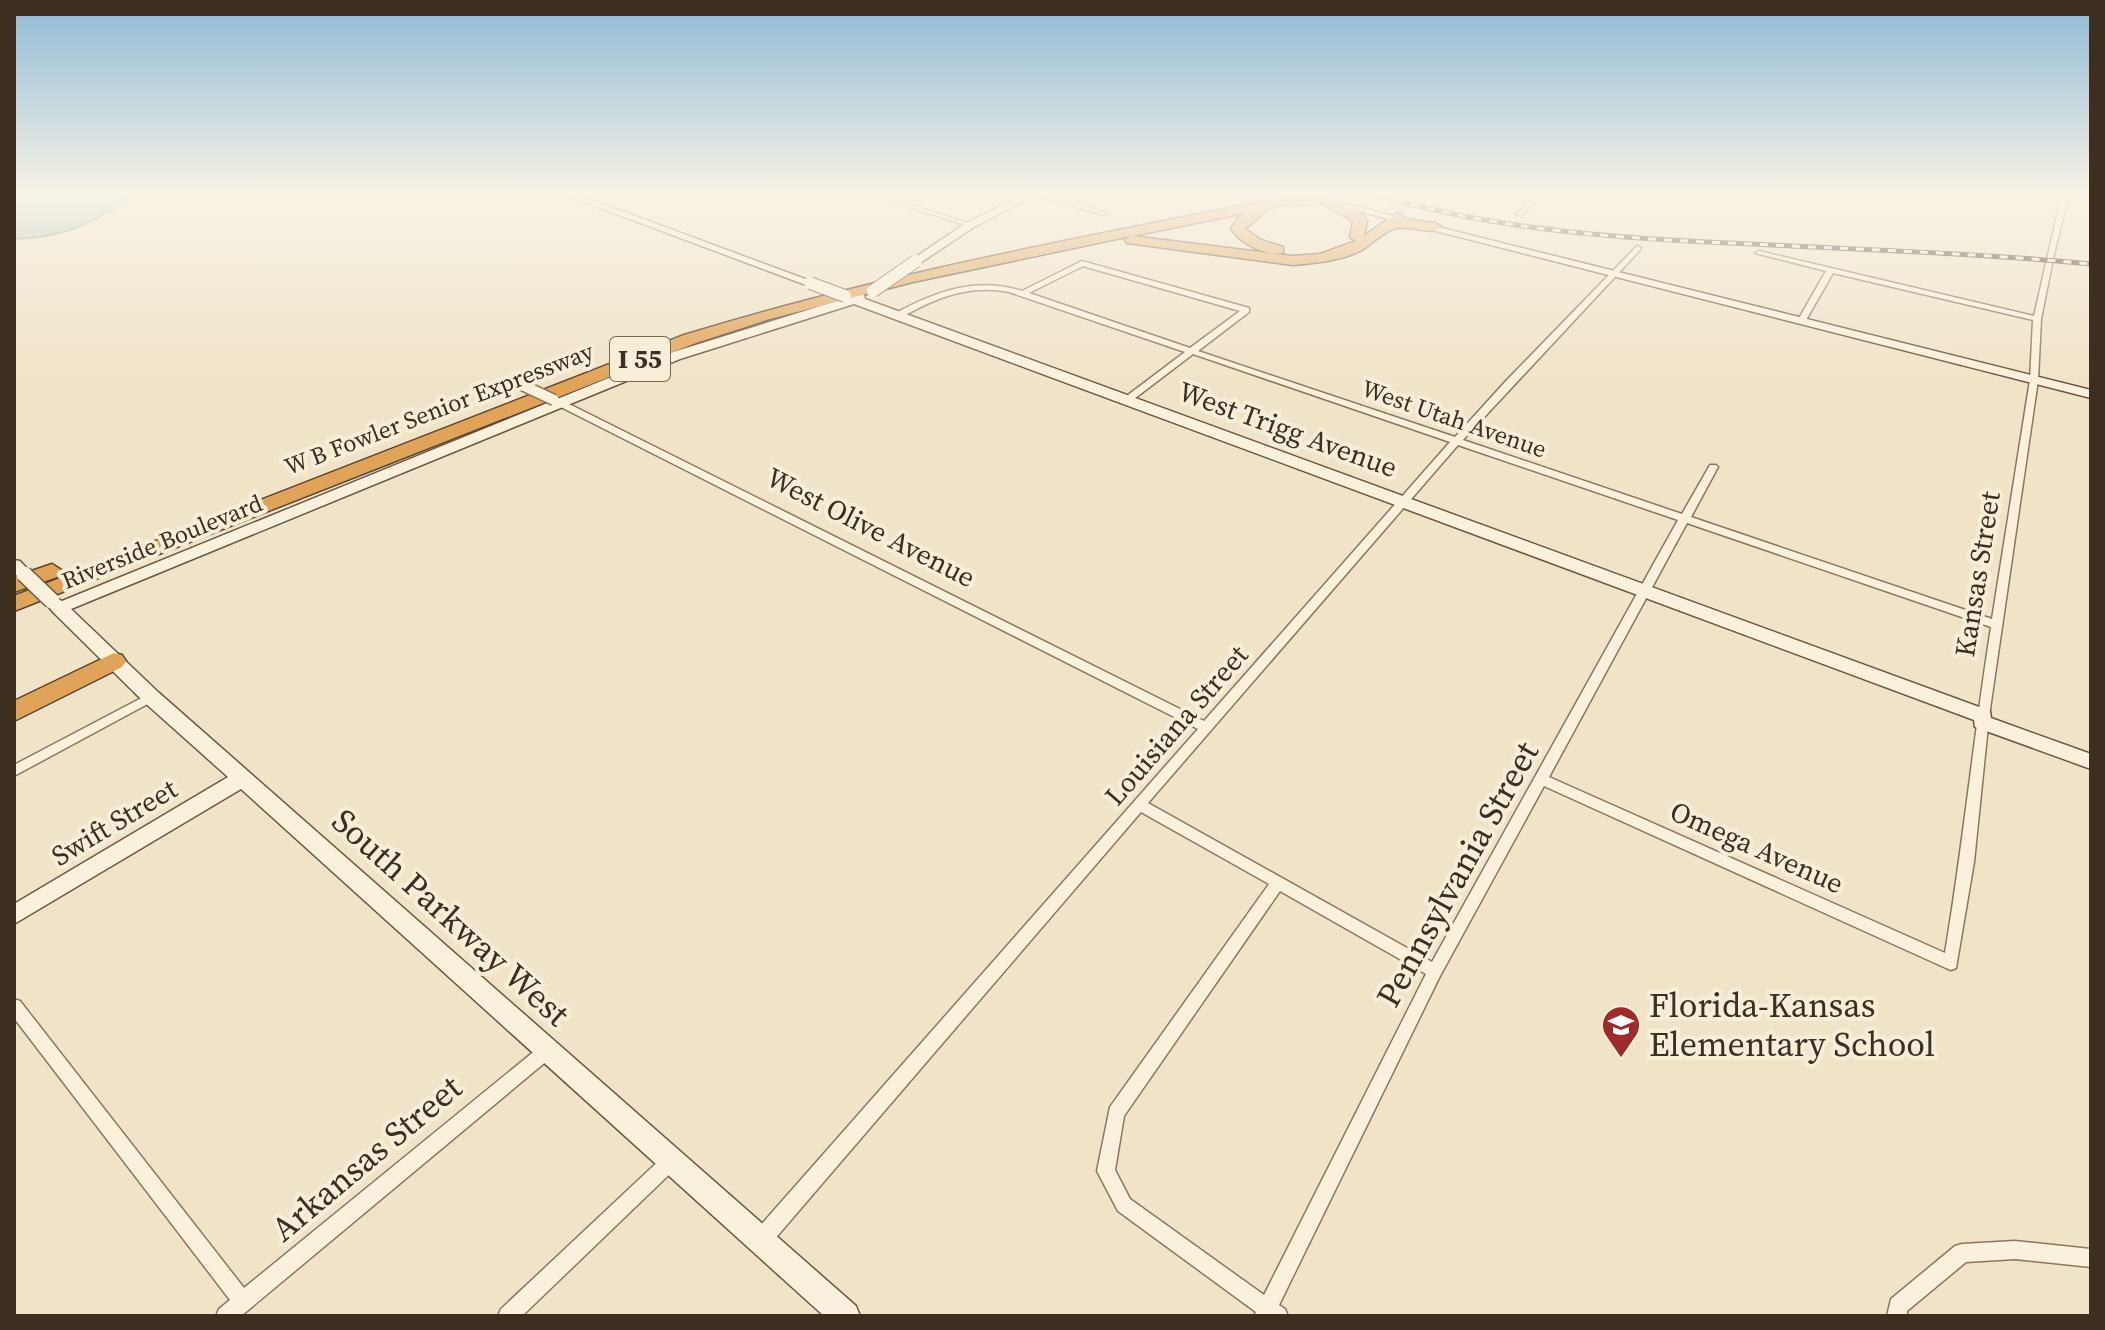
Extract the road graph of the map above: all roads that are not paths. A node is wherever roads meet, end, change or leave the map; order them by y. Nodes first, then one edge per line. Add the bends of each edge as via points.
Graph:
1 (742, 258) edge
2 (920, 258) edge
3 (948, 258) edge
4 (1009, 258) edge
5 (1272, 258) edge
6 (1320, 258) edge
7 (1559, 258) edge
8 (1627, 258) edge
9 (1779, 258) edge
10 (2051, 258) edge
11 (1830, 271) junction
12 (1614, 272) junction
13 (1022, 294) junction
14 (850, 298) junction
15 (897, 316) junction
16 (2037, 319) junction
17 (1802, 320) junction
18 (1192, 350) junction
19 (2034, 380) junction
20 (515, 381) dead end
21 (2091, 394) edge
22 (1127, 400) junction
23 (557, 401) junction
24 (1459, 441) junction
25 (1713, 467) dead end
26 (1403, 501) junction
27 (1683, 519) junction
28 (16, 574) edge
29 (1647, 591) junction
30 (14, 604) edge
31 (56, 605) junction
32 (1998, 625) junction
33 (110, 657) junction
34 (151, 697) junction
35 (14, 698) edge
36 (14, 712) edge
37 (1982, 719) junction
38 (1205, 727) junction
39 (2091, 762) edge
40 (14, 771) edge
41 (244, 777) junction
42 (1542, 779) junction
43 (1138, 804) junction
44 (1277, 884) junction
45 (14, 915) edge
46 (1951, 963) joint
47 (1435, 971) junction
48 (14, 1006) edge
49 (548, 1050) junction
50 (671, 1161) junction
51 (760, 1241) junction
52 (2091, 1258) edge
53 (243, 1302) junction
54 (1897, 1311) edge
55 (1269, 1313) edge
56 (226, 1316) edge
57 (508, 1316) edge
58 (846, 1316) edge

1 - 14 street, West Trigg Avenue, bridge
2 - 14 street, Riverside Boulevard, bridge via 873,291
3 - 28 highway, W B Fowler Senior Expressway / I 55 via 782,297 709,321
4 - 30 highway, W B Fowler Senior Expressway / I 55 via 817,299 690,339
5 - 6 highway
7 - 12 street
8 - 12 street, Louisiana Street
9 - 11 street
10 - 16 street, Kansas Street
11 - 16 street
11 - 17 street
12 - 17 street
12 - 24 street, Louisiana Street
13 - 15 street, West Utah Avenue via 999,288 952,291
13 - 18 street, West Utah Avenue
13 - 18 street via 1082,263 1246,310
14 - 15 street, West Trigg Avenue
14 - 23 street, Riverside Boulevard
15 - 22 street, West Trigg Avenue
16 - 19 street, Kansas Street
17 - 19 street
18 - 22 street
18 - 24 street, West Utah Avenue
19 - 21 street
19 - 32 street, Kansas Street
20 - 23 street, West Olive Avenue, bridge
22 - 26 street, West Trigg Avenue
23 - 31 street, Riverside Boulevard
23 - 38 street, West Olive Avenue
24 - 26 street, Louisiana Street
24 - 27 street, West Utah Avenue
25 - 27 street, Pennsylvania Street
26 - 29 street, West Trigg Avenue
26 - 38 street, Louisiana Street
27 - 29 street, Pennsylvania Street
27 - 32 street, West Utah Avenue
28 - 31 street, South Parkway West, bridge
29 - 37 street, West Trigg Avenue
29 - 42 street, Pennsylvania Street
31 - 33 street, South Parkway West
32 - 37 street, Kansas Street
33 - 34 street, South Parkway West
33 - 35 highway
33 - 36 highway
34 - 40 street
34 - 41 street, South Parkway West
37 - 39 street, West Trigg Avenue
37 - 46 street, Kansas Street
38 - 43 street, Louisiana Street
41 - 45 street, Swift Street
41 - 49 street, South Parkway West
42 - 46 street, Omega Avenue
42 - 47 street, Pennsylvania Street
43 - 44 street
43 - 51 street, Louisiana Street
44 - 47 street
44 - 55 street via 1116,1113 1106,1171 1124,1205
47 - 55 street, Pennsylvania Street
48 - 53 street
49 - 50 street, South Parkway West
49 - 53 street, Arkansas Street
50 - 51 street, South Parkway West
50 - 57 street
51 - 58 street, South Parkway West
52 - 54 street via 2015,1250 1962,1253
53 - 56 street, Arkansas Street

